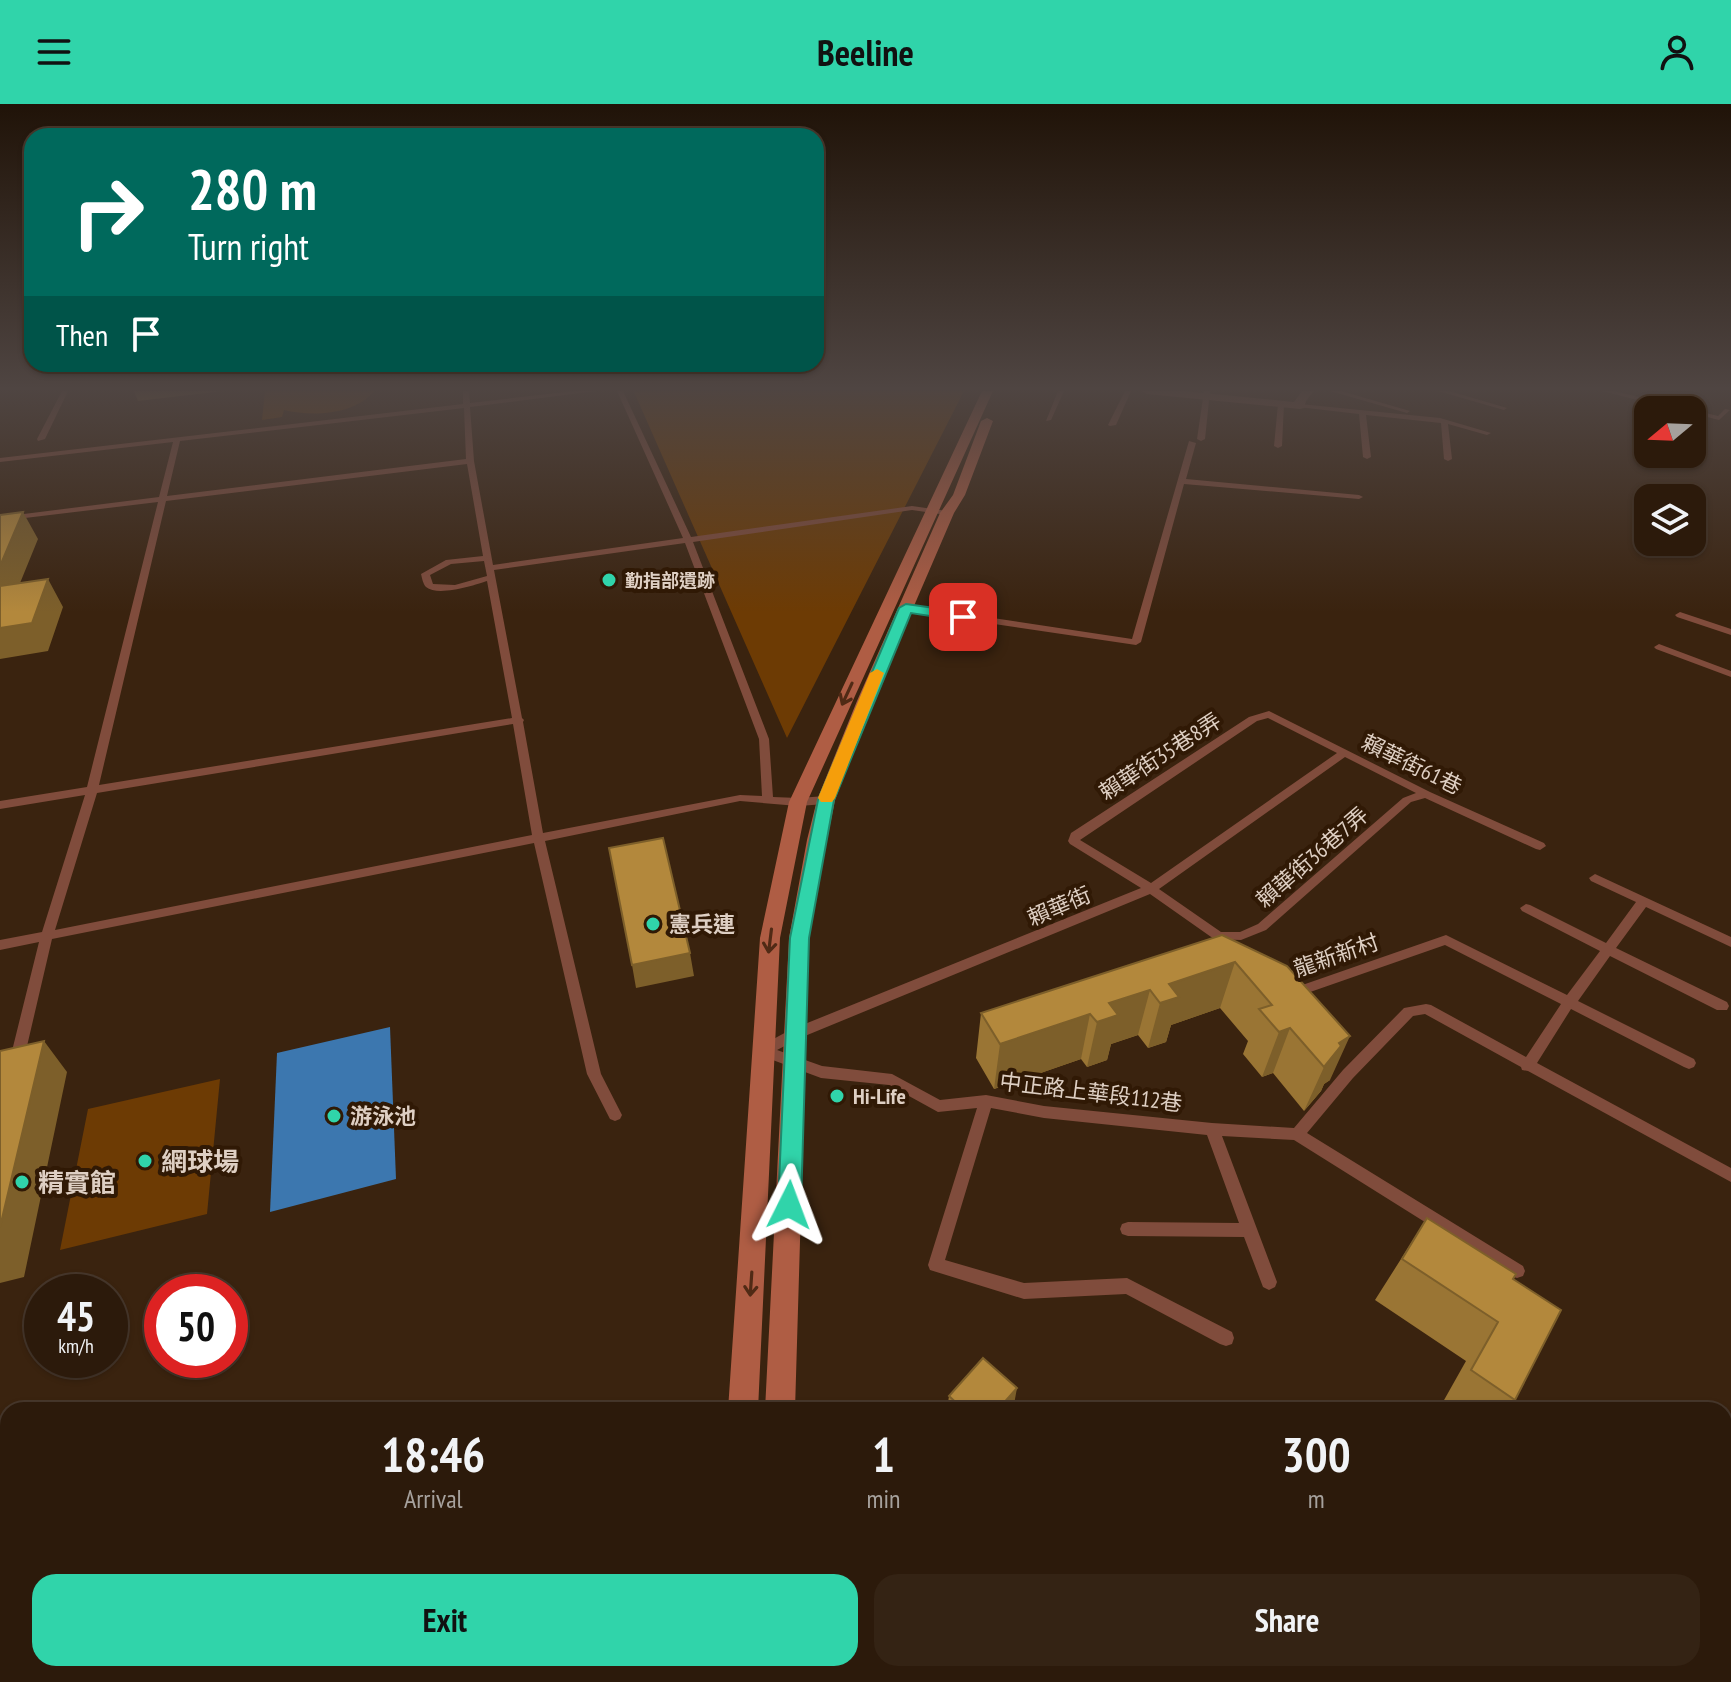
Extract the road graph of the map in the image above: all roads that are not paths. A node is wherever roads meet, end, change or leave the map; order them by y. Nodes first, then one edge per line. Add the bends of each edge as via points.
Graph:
1 (170, 465) edge
2 (440, 465) edge
3 (471, 465) edge
4 (654, 465) edge
5 (959, 465) edge
6 (963, 465) edge
7 (1188, 465) edge
8 (1182, 481) junction
9 (1359, 497) dead end
10 (161, 498) junction
11 (944, 504) junction
12 (0, 519) edge
13 (688, 539) junction
14 (489, 568) junction
15 (906, 608) junction
16 (1680, 615) dead end
17 (1731, 632) edge
18 (1659, 647) dead end
19 (1731, 674) edge
20 (1269, 714) joint
21 (519, 720) junction
22 (1344, 753) junction
23 (92, 790) junction
24 (1426, 794) junction
25 (768, 800) junction
26 (826, 800) junction
27 (798, 802) junction
28 (0, 805) edge
29 (539, 840) junction
30 (1540, 846) dead end
31 (1595, 878) dead end
32 (1151, 889) junction
33 (1644, 901) junction
34 (1526, 908) dead end
35 (47, 936) junction
36 (1731, 942) edge
37 (0, 945) edge
38 (1607, 948) junction
39 (1568, 1004) junction
40 (1280, 1006) edge
41 (1722, 1006) dead end
42 (795, 1034) junction
43 (764, 1051) junction
44 (794, 1062) junction
45 (1689, 1063) dead end
46 (1527, 1066) junction
47 (13, 1072) edge
48 (986, 1101) junction
49 (615, 1115) dead end
50 (1212, 1129) junction
51 (1297, 1134) junction
52 (1731, 1175) edge
53 (1128, 1229) dead end
54 (1249, 1230) junction
55 (1517, 1271) edge
56 (1269, 1282) dead end
57 (1226, 1338) dead end
58 (743, 1402) edge
59 (780, 1402) edge

1 - 10 lane
2 - 10 lane
3 - 14 lane
4 - 13 lane
5 - 11 main road
6 - 11 main road
7 - 8 lane
8 - 9 lane
8 - 15 lane via 1136,642
10 - 12 lane
10 - 23 lane
11 - 13 lane
11 - 15 main road
11 -> 27 main road
13 - 14 lane
13 - 25 lane via 764,739
14 - 14 lane via 441,565 425,574 425,580 430,586 455,588
14 - 21 lane
15 - 26 main road
16 - 17 lane
18 - 19 lane
20 - 22 lane, 賴華街61巷
20 - 32 lane, 賴華街35巷8弄 via 1253,719 1075,836 1074,841
21 - 23 lane
21 - 29 lane
22 - 24 lane, 賴華街61巷
22 - 32 lane, 賴華街
23 - 28 lane
23 - 35 lane
24 - 30 lane, 賴華街61巷
24 - 32 lane, 賴華街36巷7弄 via 1407,800 1262,927 1241,936 1215,941
25 - 27 lane
25 - 29 lane via 740,798
26 - 27 lane
26 - 42 main road via 799,938
27 -> 43 main road via 770,938
29 - 35 lane
29 - 49 lane via 594,1074
31 - 33 lane
32 - 42 lane, 賴華街
33 - 36 lane
33 - 38 lane
34 - 38 lane
35 - 37 lane
35 - 47 lane
38 - 39 lane
38 - 41 lane
39 - 40 lane, 龍新新村 via 1446,940 1286,996
39 - 45 lane, 龍新新村
39 - 46 lane
42 - 43 lane, 賴華街
42 - 44 main road
43 - 44 lane, 中正路上華段112巷
43 -> 58 main road
44 - 48 lane, 中正路上華段112巷 via 821,1072 892,1080 938,1106
44 - 59 main road
46 - 51 lane via 1426,1009 1409,1012 1343,1069
46 - 52 lane
48 - 50 lane, 中正路上華段112巷
48 - 57 lane via 936,1265 1024,1291 1127,1286
50 - 51 lane, 中正路上華段112巷
50 - 54 lane
51 - 55 lane
53 - 54 lane
54 - 56 lane

